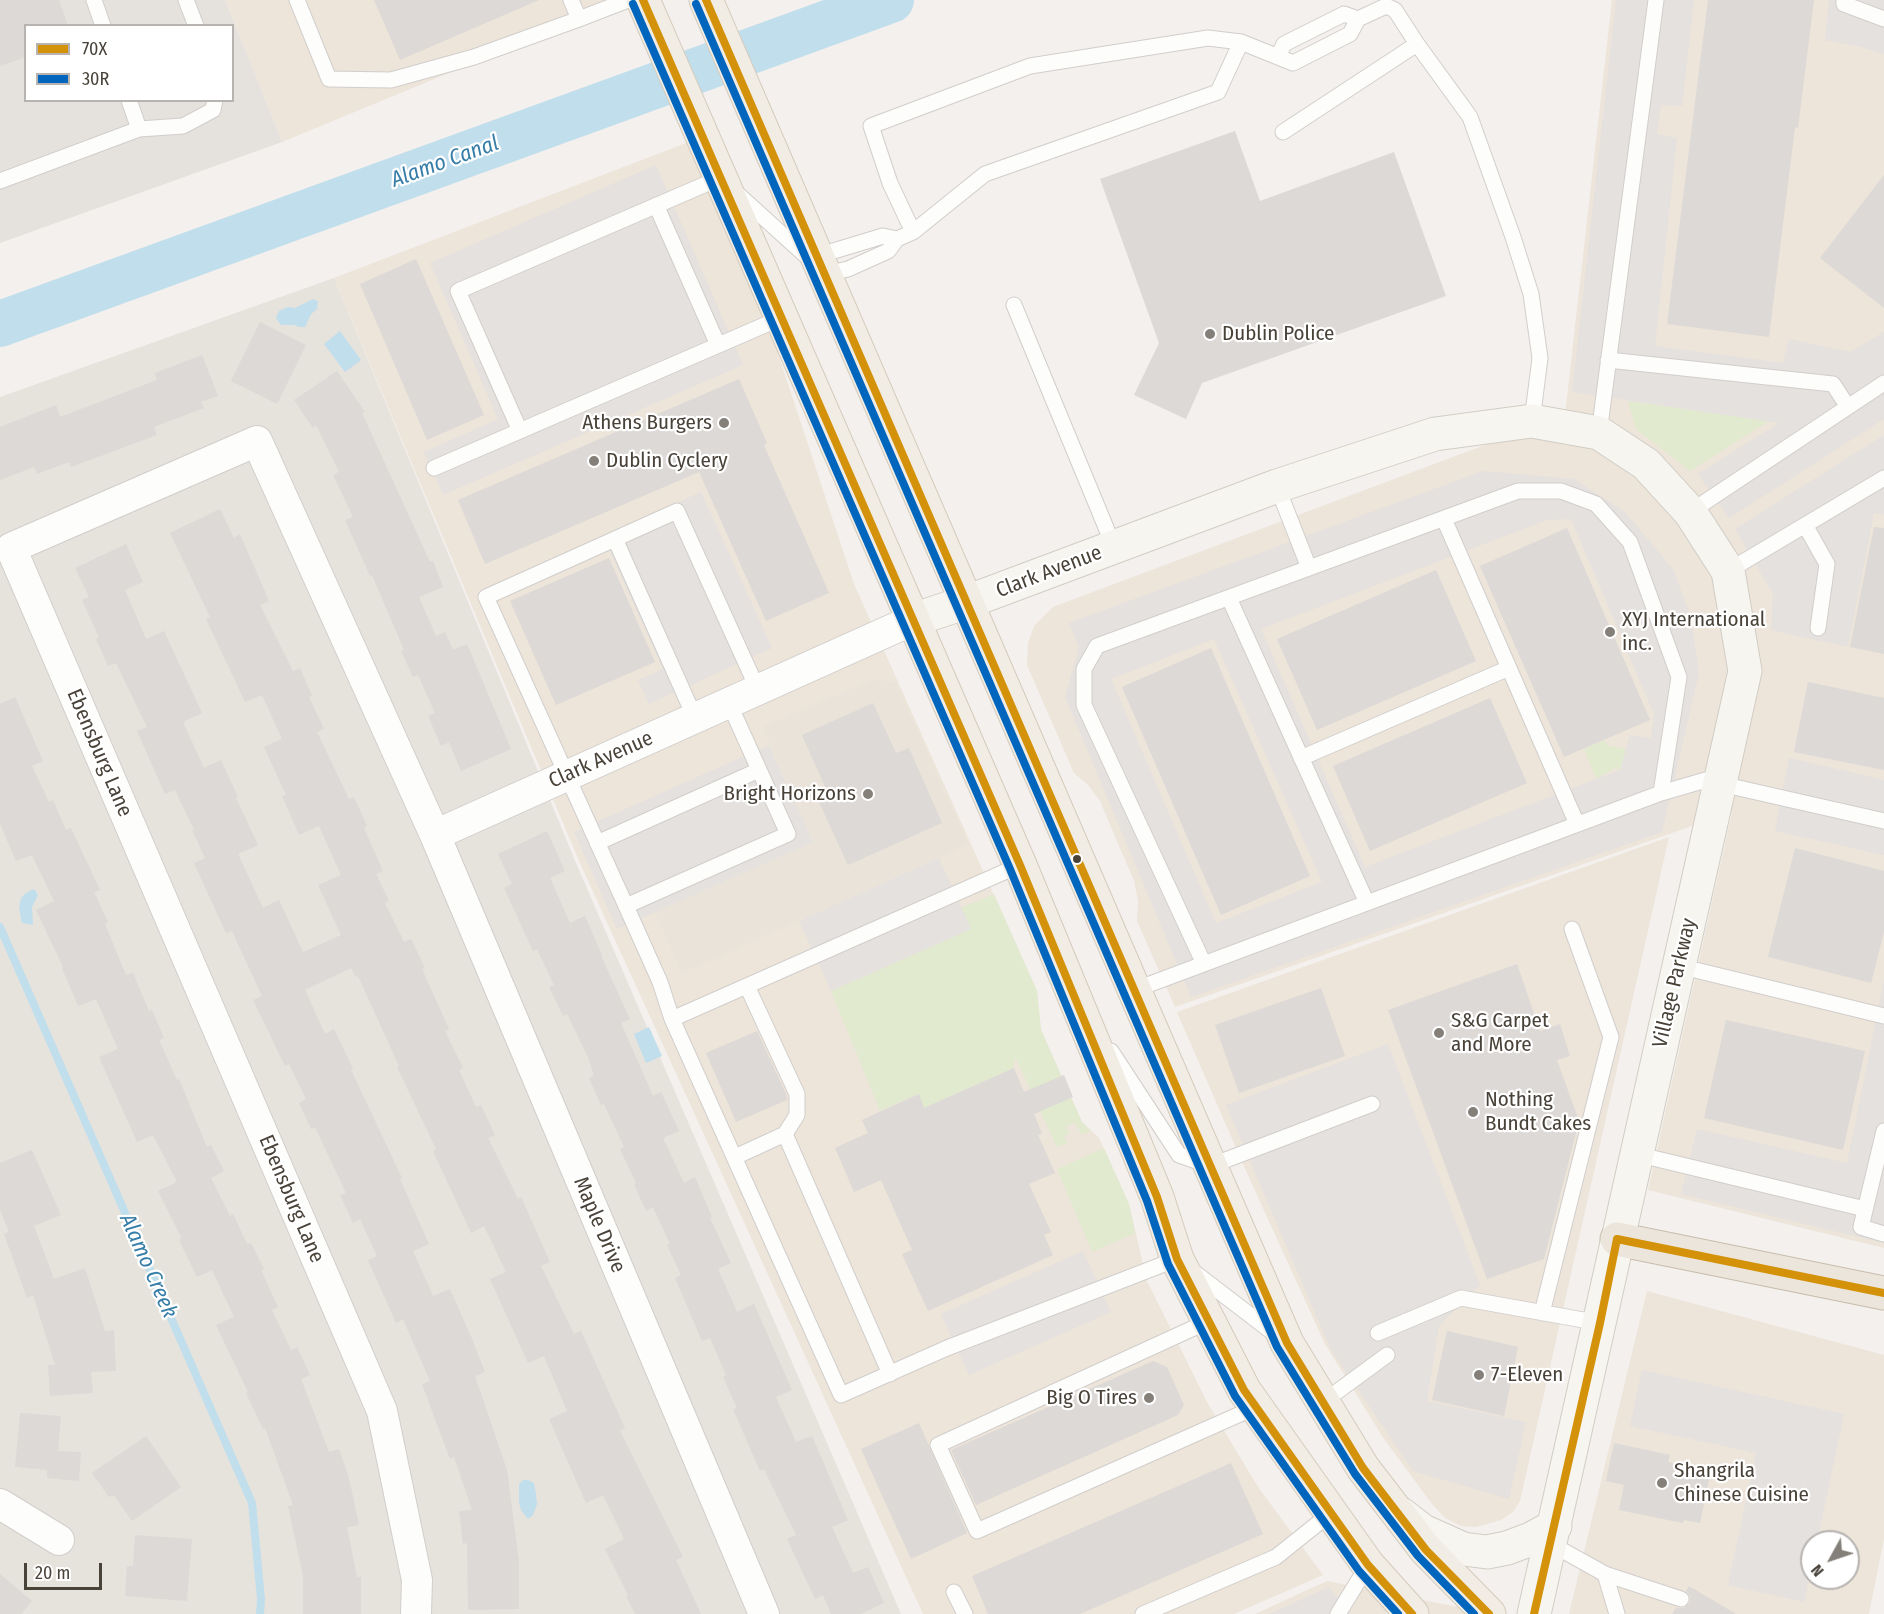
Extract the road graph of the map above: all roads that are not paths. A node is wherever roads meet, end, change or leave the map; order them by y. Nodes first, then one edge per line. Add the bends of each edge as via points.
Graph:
1 (94, 0) edge
2 (186, 0) edge
3 (297, 0) edge
4 (571, 0) edge
5 (706, 0) edge
6 (1656, 0) edge
7 (1844, 0) edge
8 (639, 3) edge
9 (579, 19) junction
10 (1884, 19) edge
11 (102, 24) edge
12 (195, 24) edge
13 (1242, 42) junction
14 (1417, 44) junction
15 (130, 102) edge
16 (215, 102) edge
17 (139, 129) junction
18 (1283, 132) dead end
19 (720, 178) junction
20 (0, 181) edge
21 (656, 205) junction
22 (913, 232) junction
23 (897, 239) junction
24 (821, 265) junction
25 (1014, 305) dead end
26 (781, 318) junction
27 (718, 345) junction
28 (1608, 360) junction
29 (1884, 383) edge
30 (1848, 407) junction
31 (1532, 421) junction
32 (519, 431) junction
33 (1599, 433) junction
34 (1646, 464) joint
35 (434, 468) dead end
36 (1884, 478) edge
37 (1277, 486) junction
38 (1690, 512) junction
39 (1444, 519) junction
40 (1805, 525) junction
41 (615, 539) junction
42 (1114, 547) junction
43 (1309, 568) junction
44 (1728, 571) junction
45 (1229, 598) junction
46 (967, 602) junction
47 (913, 620) junction
48 (1818, 628) dead end
49 (1509, 668) junction
50 (758, 690) junction
51 (729, 703) junction
52 (695, 718) junction
53 (1301, 758) junction
54 (759, 770) junction
55 (567, 776) junction
56 (1722, 780) junction
57 (1661, 793) junction
58 (1884, 821) edge
59 (1577, 824) junction
60 (435, 835) junction
61 (597, 843) junction
62 (1020, 865) junction
63 (1367, 903) junction
64 (626, 906) junction
65 (1572, 929) dead end
66 (1204, 964) junction
67 (1679, 966) junction
68 (747, 986) junction
69 (1134, 990) junction
70 (1071, 991) junction
71 (1884, 1016) edge
72 (672, 1018) junction
73 (1372, 1104) dead end
74 (1884, 1131) edge
75 (785, 1134) junction
76 (1636, 1154) junction
77 (735, 1157) junction
78 (1210, 1166) junction
79 (1865, 1209) junction
80 (1884, 1234) edge
81 (1617, 1239) junction
82 (1177, 1259) junction
83 (1884, 1293) edge
84 (1542, 1313) junction
85 (1209, 1321) junction
86 (1600, 1323) junction
87 (1378, 1333) dead end
88 (1287, 1343) junction
89 (1387, 1355) dead end
90 (890, 1374) junction
91 (1323, 1402) junction
92 (1256, 1407) junction
93 (0, 1504) edge
94 (1396, 1511) junction
95 (1331, 1513) junction
96 (1553, 1534) junction
97 (59, 1540) dead end
98 (1368, 1565) junction
99 (1605, 1574) junction
100 (954, 1592) dead end
101 (1681, 1599) dead end
102 (416, 1614) edge
103 (764, 1614) edge
104 (965, 1614) edge
105 (1143, 1614) edge
106 (1338, 1614) edge
107 (1412, 1614) edge
108 (1489, 1614) edge
109 (1534, 1614) edge
110 (1617, 1614) edge

1 - 11 lane
2 - 12 lane
3 - 9 lane via 329,79 390,80 474,57
4 - 9 lane
5 - 24 main road
6 - 28 lane
7 - 10 lane via 1844,4
8 - 9 lane
8 - 19 main road
13 - 14 lane via 1293,63 1350,34 1358,19 1386,6 1395,10
13 - 22 lane via 1218,92 985,174
13 - 22 lane via 1208,38 1030,66 871,126 890,183
14 - 18 lane
14 - 31 lane via 1470,117 1531,294 1540,357
15 - 17 lane
16 - 17 lane via 213,110 183,126
17 - 20 lane
19 - 21 lane
19 - 24 lane
19 - 26 main road
21 - 27 lane
21 - 32 lane via 458,291
22 - 23 lane
23 - 24 lane via 884,236
23 - 24 lane via 888,251 848,269
24 - 46 main road
25 - 42 lane
26 - 27 lane
26 - 47 main road
27 - 32 lane
28 - 30 lane via 1833,384
28 - 33 lane
29 - 30 lane
30 - 38 lane
31 - 33 street, Clark Avenue
31 - 37 street, Clark Avenue via 1435,434
32 - 35 lane
33 - 34 street, Clark Avenue
34 - 38 street, Village Parkway
36 - 40 lane
37 - 42 street, Clark Avenue
37 - 43 lane
38 - 44 street, Village Parkway
39 - 43 lane
39 - 49 lane
39 - 57 lane via 1518,491 1561,491 1596,504 1630,542 1679,677
40 - 44 lane
40 - 48 lane via 1827,564
41 - 50 lane via 677,511
41 - 52 lane
41 - 55 lane via 486,597
42 - 46 street, Clark Avenue
43 - 45 lane
44 - 56 street, Village Parkway via 1745,671
45 - 53 lane
45 - 66 lane via 1097,646 1084,669 1084,705
46 - 47 street, Clark Avenue
46 - 69 main road
47 - 50 street, Clark Avenue
47 - 62 main road
49 - 53 lane
49 - 59 lane
50 - 51 street, Clark Avenue
51 - 52 street, Clark Avenue
51 - 54 lane
52 - 55 street, Clark Avenue
53 - 63 lane
54 - 61 lane
54 - 64 lane via 788,834
55 - 60 street, Clark Avenue
55 - 61 lane
56 - 57 lane
56 - 58 lane
56 - 67 street, Village Parkway
57 - 59 lane
59 - 63 lane
60 - 102 street, Ebensburg Lane via 257,441 11,548 382,1411 417,1580
60 - 103 street, Maple Drive
61 - 64 lane
62 - 68 lane
62 - 70 main road
63 - 66 lane
64 - 72 lane
65 - 84 lane via 1611,1037
66 - 69 lane
67 - 71 lane
67 - 76 street, Village Parkway
68 - 72 lane
68 - 75 lane via 797,1094 797,1115
69 - 78 main road
70 - 78 lane via 1179,1155
70 - 82 main road via 1157,1197
72 - 77 lane
73 - 78 lane
74 - 79 lane
75 - 77 lane
75 - 90 lane
76 - 79 lane
76 - 81 street, Village Parkway
77 - 90 lane via 841,1395
78 - 88 main road
79 - 80 lane via 1861,1227
81 - 83 highway
81 - 86 street, Village Parkway
82 - 85 main road
82 - 88 lane
82 - 90 lane
84 - 86 lane
84 - 87 lane via 1461,1298
85 - 92 main road
85 - 92 lane via 938,1445 977,1531
86 - 96 street, Village Parkway
88 - 91 main road
89 - 91 lane
91 - 94 main road
92 - 95 main road
93 - 97 street
94 - 96 street via 1423,1531 1463,1549 1486,1552
94 - 108 main road via 1426,1550
95 - 98 main road
95 - 105 lane via 1276,1557
96 - 99 lane
96 - 109 street, Village Parkway
98 - 106 lane
98 - 107 main road
99 - 101 lane
99 - 110 lane
100 - 104 lane

